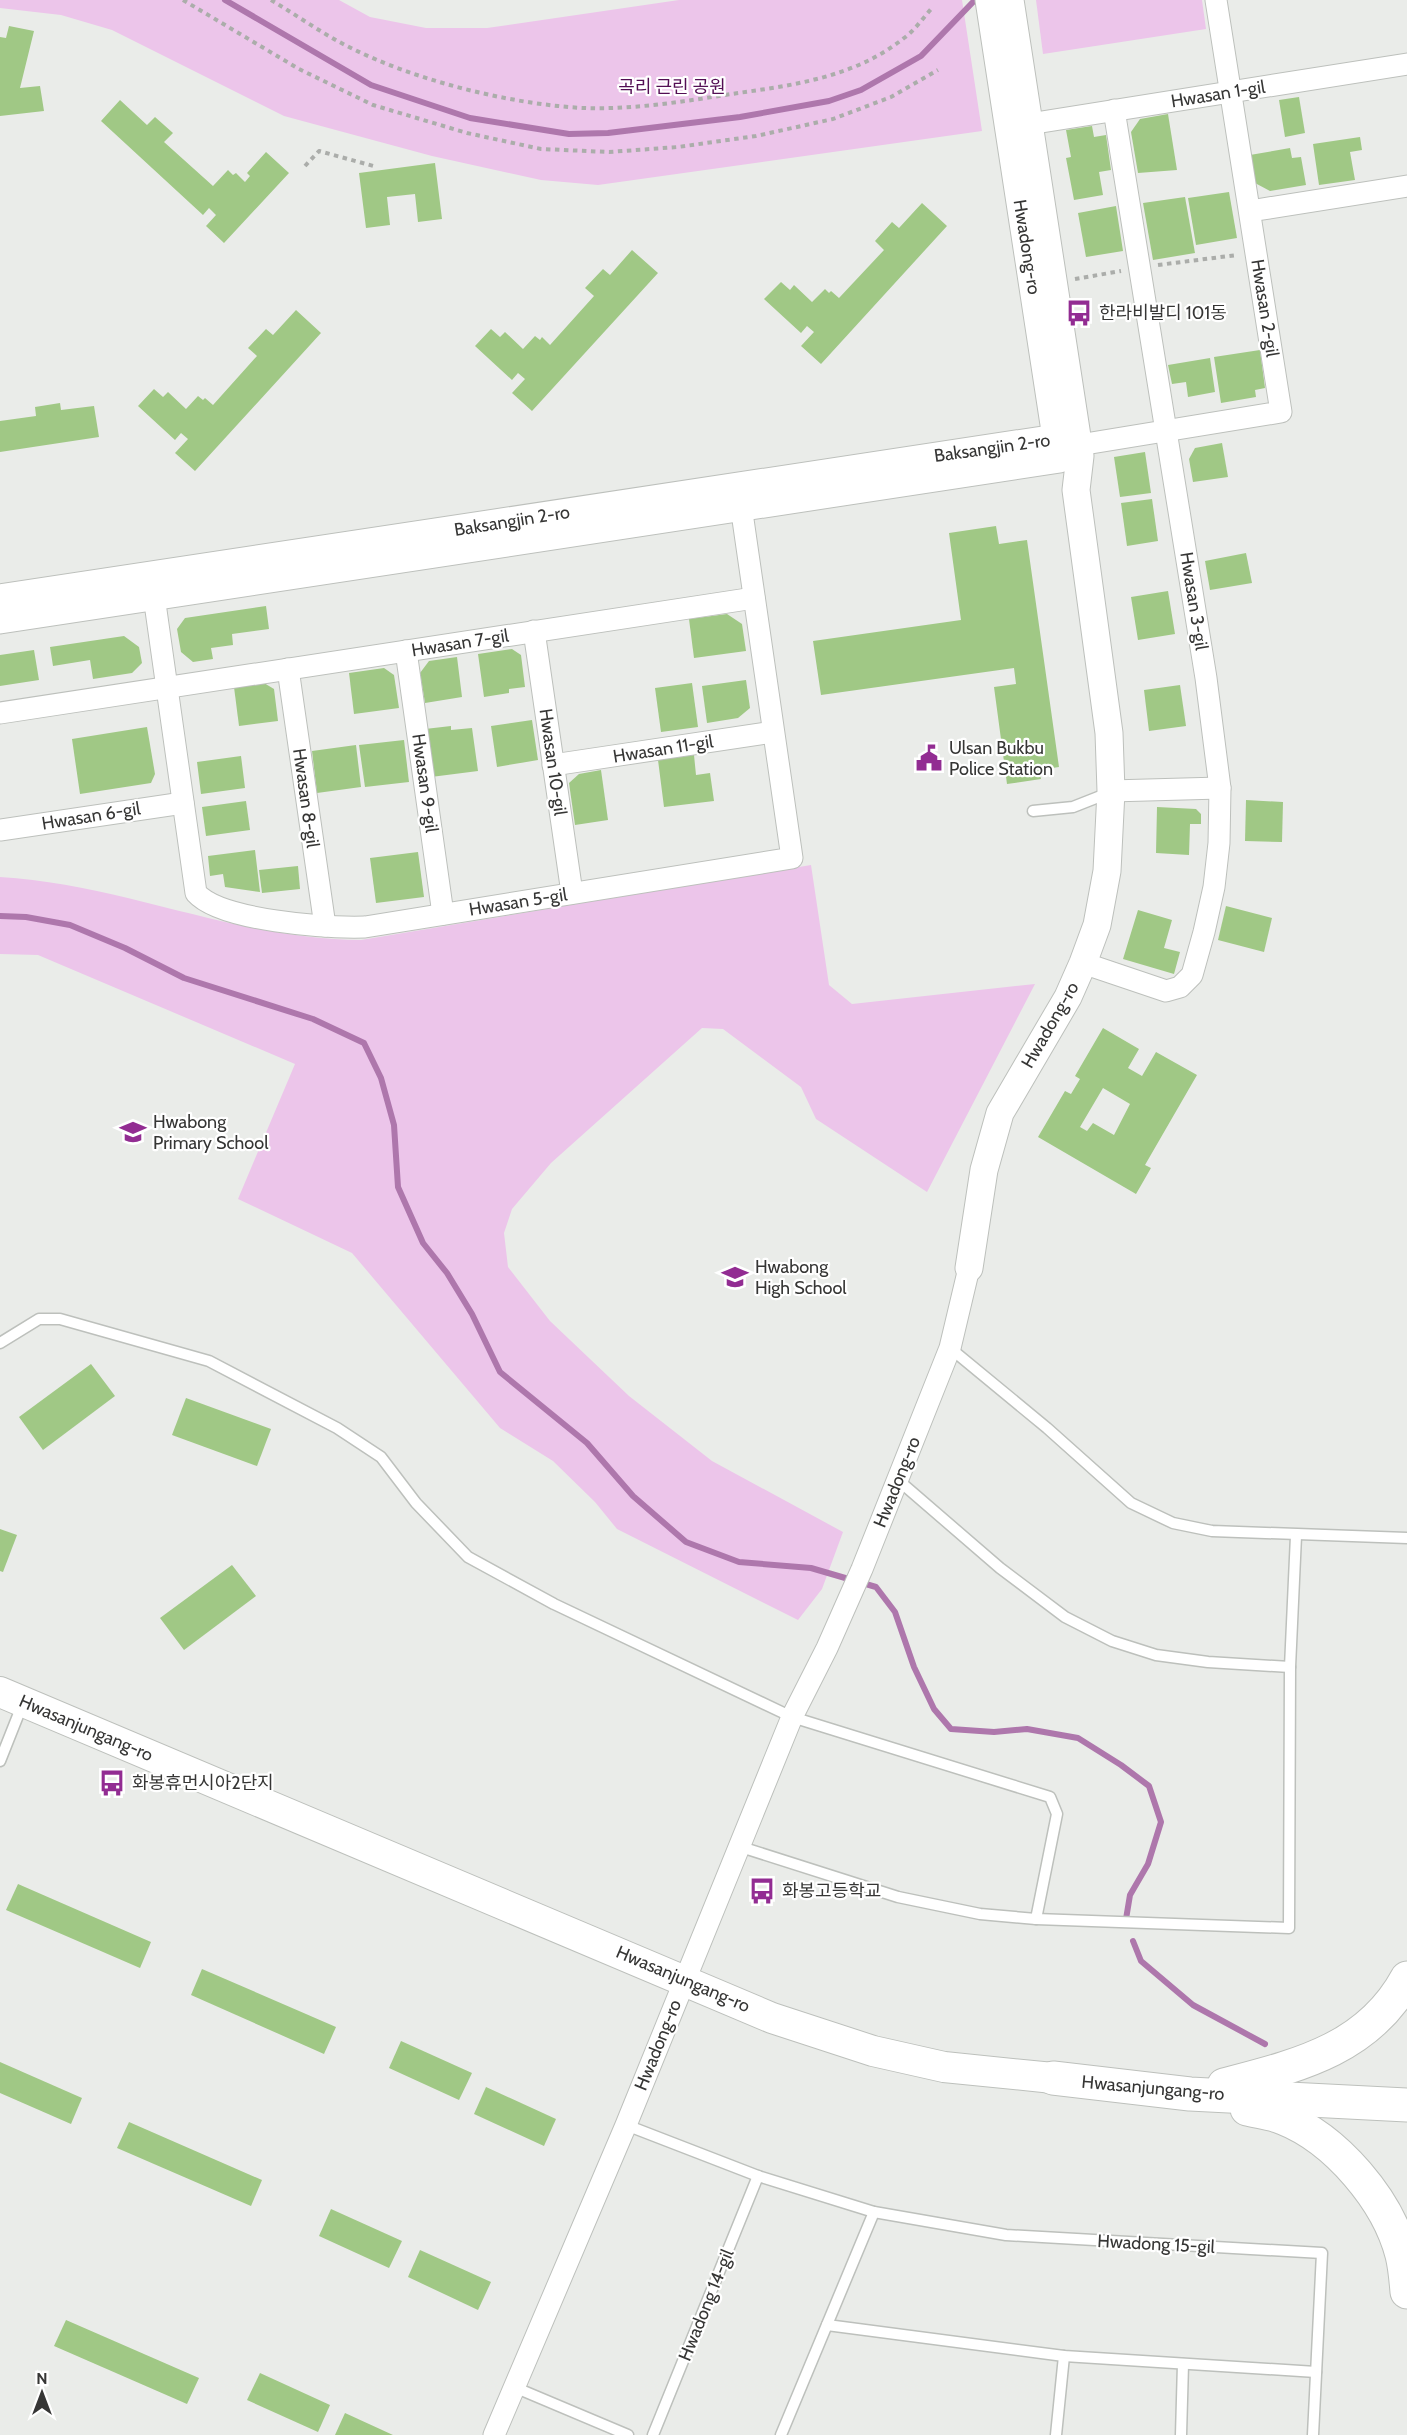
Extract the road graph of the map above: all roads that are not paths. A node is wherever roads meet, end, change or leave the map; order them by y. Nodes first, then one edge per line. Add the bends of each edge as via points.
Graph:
1 (1216, 0) edge
2 (997, 4) edge
3 (1407, 64) edge
4 (1231, 92) junction
5 (1114, 110) junction
6 (1029, 124) junction
7 (1407, 186) edge
8 (1250, 211) junction
9 (1166, 431) junction
10 (1065, 447) junction
11 (739, 497) junction
12 (153, 586) junction
13 (0, 598) edge
14 (754, 598) junction
15 (0, 620) edge
16 (534, 631) junction
17 (406, 651) junction
18 (288, 669) junction
19 (167, 688) junction
20 (0, 713) edge
21 (773, 732) junction
22 (554, 765) junction
23 (1220, 788) junction
24 (1111, 791) junction
25 (183, 802) junction
26 (1034, 811) dead end
27 (0, 830) edge
28 (572, 893) junction
29 (443, 914) junction
30 (325, 926) junction
31 (1083, 963) junction
32 (969, 1268) joint
33 (0, 1342) edge
34 (950, 1348) junction
35 (898, 1480) junction
36 (1296, 1536) junction
37 (1407, 1538) edge
38 (1290, 1667) junction
39 (12, 1697) edge
40 (792, 1717) junction
41 (0, 1761) edge
42 (741, 1847) junction
43 (1036, 1919) junction
44 (1407, 1978) edge
45 (684, 1979) junction
46 (1053, 2078) joint
47 (1190, 2094) junction
48 (1407, 2105) edge
49 (626, 2125) junction
50 (758, 2176) junction
51 (874, 2212) junction
52 (1407, 2292) edge
53 (827, 2325) junction
54 (1064, 2356) junction
55 (1183, 2364) junction
56 (1316, 2372) junction
57 (514, 2387) junction
58 (494, 2435) edge
59 (628, 2435) edge
60 (653, 2435) edge
61 (781, 2435) edge
62 (1056, 2435) edge
63 (1180, 2435) edge
64 (1313, 2435) edge

1 - 4 street, Hwasan 2-gil
2 - 6 street, Hwadong-ro
2 - 10 street, Hwadong-ro
3 - 4 street, Hwasan 1-gil
4 - 5 street, Hwasan 1-gil
4 - 8 street, Hwasan 2-gil
5 - 6 street, Hwasan 1-gil
5 - 9 street, Hwasan 3-gil
6 - 10 street, Hwadong-ro
7 - 8 street
8 - 9 street, Hwasan 2-gil via 1281,412
9 - 10 street, Hwasan 2-gil
9 - 23 street, Hwasan 3-gil
10 - 11 street, Baksangjin 2-ro
10 - 24 street, Hwadong-ro via 1080,456 1076,490 1109,733
11 - 12 street, Baksangjin 2-ro
11 - 14 street, Hwasan 5-gil
12 - 13 street, Baksangjin 2-ro
12 - 15 street, Baksangjin 2-ro
12 - 19 street, Hwasan 5-gil
14 - 16 street, Hwasan 7-gil
14 - 21 street, Hwasan 5-gil
16 - 17 street, Hwasan 7-gil
16 - 22 street, Hwasan 10-gil
17 - 18 street, Hwasan 7-gil
17 - 29 street, Hwasan 9-gil
18 - 19 street, Hwasan 7-gil
18 - 30 street, Hwasan 8-gil
19 - 20 street
19 - 25 street, Hwasan 5-gil
21 - 22 street, Hwasan 11-gil
21 - 28 street, Hwasan 5-gil via 792,858
22 - 28 street, Hwasan 10-gil
23 - 24 street
23 - 31 street, Hwasan 3-gil via 1214,887 1192,975 1180,987 1166,991
24 - 26 lane via 1073,807
24 - 31 street, Hwadong-ro via 1107,871 1097,925
25 - 27 street, Hwasan 6-gil
25 - 30 street, Hwasan 5-gil via 194,885 202,900 227,910
28 - 29 street, Hwasan 5-gil
29 - 30 street, Hwasan 5-gil via 365,927
31 - 32 street, Hwadong-ro via 1068,997 1000,1113 984,1170
32 - 34 street, Hwadong-ro
33 - 40 lane via 39,1319 60,1319 209,1361 337,1428 381,1457 416,1503 468,1557 554,1604
34 - 35 street, Hwadong-ro
34 - 36 lane via 1131,1503 1173,1523 1212,1531
35 - 38 lane via 1000,1568 1065,1617 1112,1641 1155,1655
35 - 40 street, Hwadong-ro via 851,1594
36 - 37 lane
36 - 38 lane
38 - 43 lane via 1289,1928
39 - 41 lane
39 - 45 main road, Hwasanjungang-ro
40 - 42 street, Hwadong-ro
40 - 43 lane via 1050,1797 1057,1814
42 - 43 lane via 898,1897 980,1914
42 - 45 street, Hwadong-ro
44 - 47 highway via 1378,2019 1344,2044 1298,2066
45 - 46 main road, Hwasanjungang-ro via 772,2018 873,2050 944,2067
45 - 49 street, Hwadong-ro
46 - 47 highway, Hwasanjungang-ro
47 - 48 highway, Hwasanjungang-ro
47 - 52 highway via 1283,2118 1339,2155 1383,2209 1402,2255
49 - 50 lane, Hwadong 15-gil
49 - 57 street, Hwadong-ro
50 - 51 lane, Hwadong 15-gil
50 - 60 lane, Hwadong 14-gil
51 - 53 lane
51 - 56 lane, Hwadong 15-gil via 1006,2235 1322,2253
53 - 54 lane
53 - 61 lane
54 - 55 lane
54 - 62 lane
55 - 56 lane
55 - 63 lane
56 - 64 lane, Hwadong 15-gil
57 - 58 street, Hwadong-ro
57 - 59 lane

